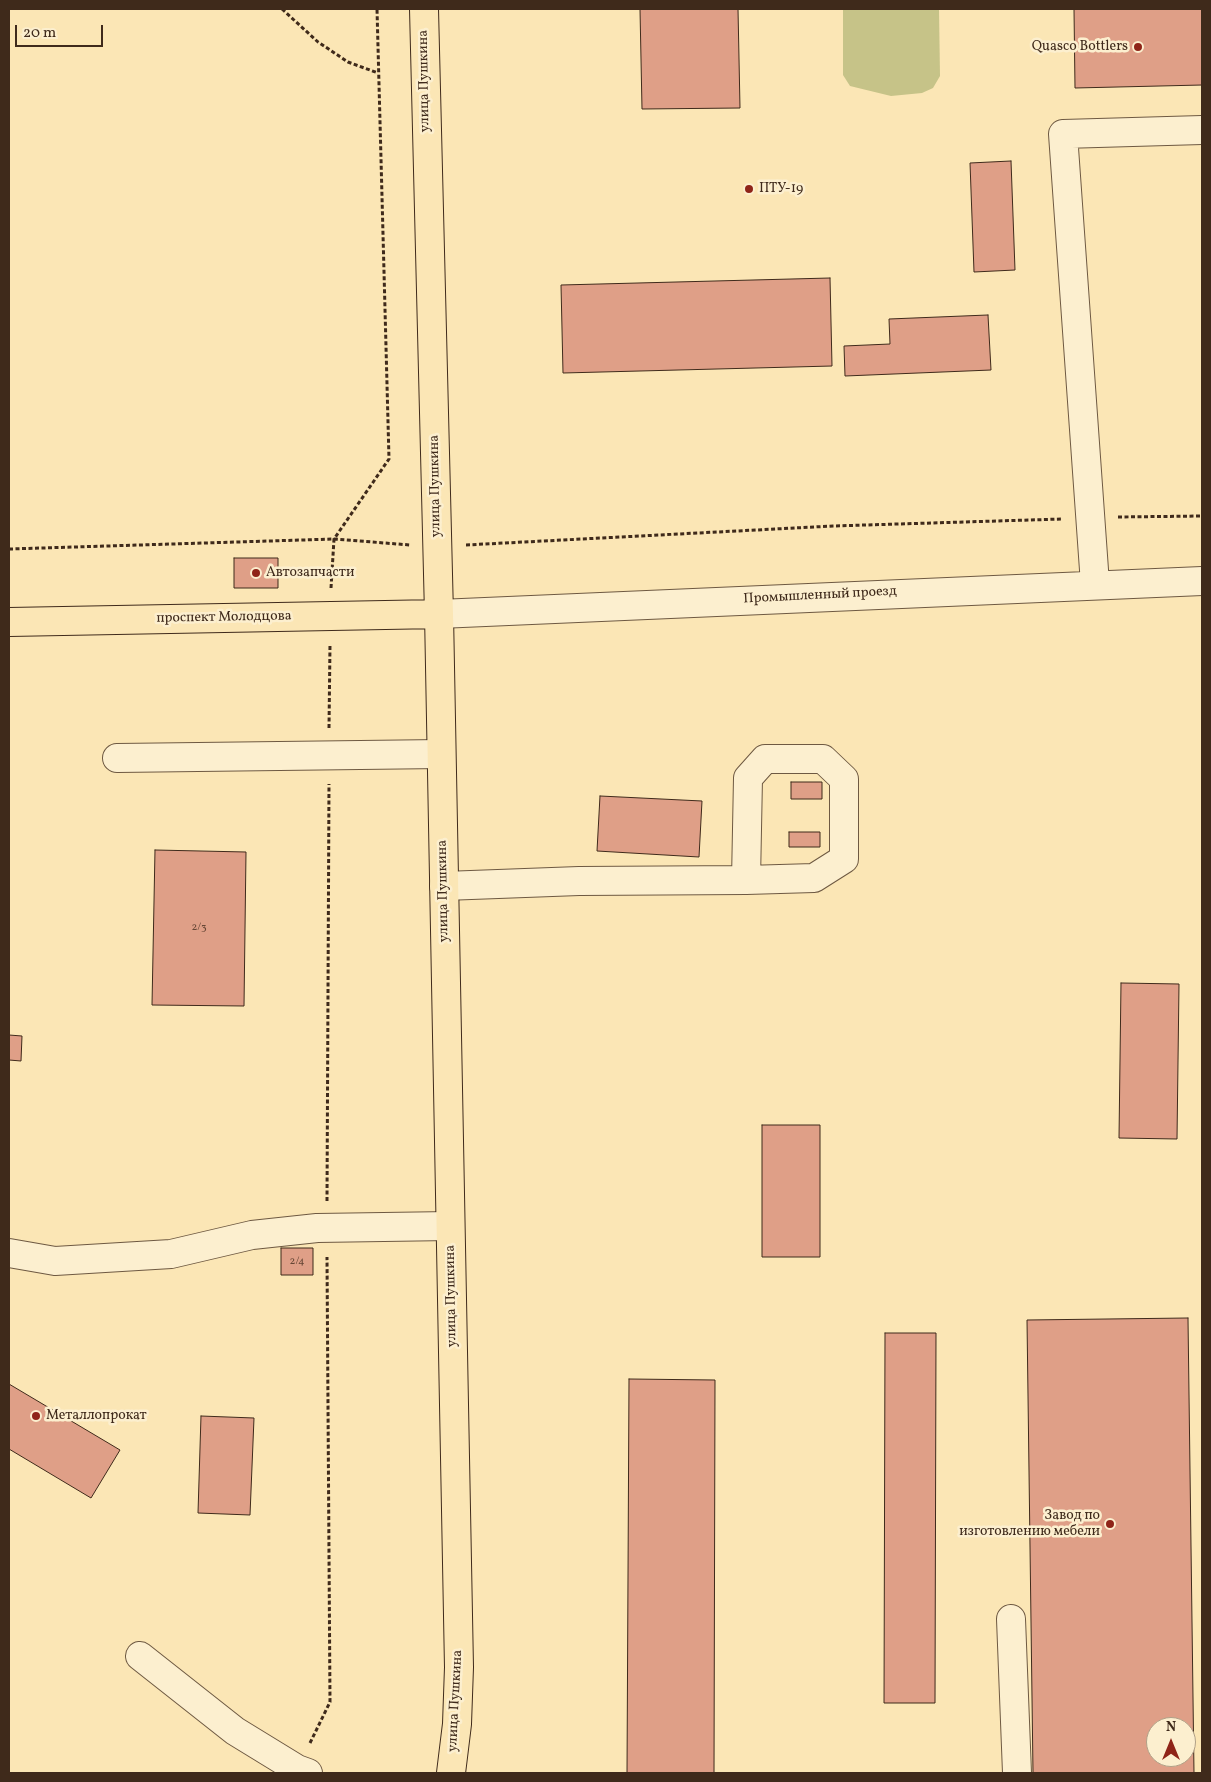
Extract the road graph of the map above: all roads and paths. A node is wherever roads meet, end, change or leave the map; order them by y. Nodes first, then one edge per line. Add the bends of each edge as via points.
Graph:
1 (282, 9) edge
2 (377, 9) edge
3 (424, 9) edge
4 (378, 73) junction
5 (1202, 130) edge
6 (1202, 516) edge
7 (1091, 518) junction
8 (334, 539) junction
9 (437, 547) junction
10 (9, 549) edge
11 (1202, 581) edge
12 (1095, 584) junction
13 (439, 614) junction
14 (330, 616) junction
15 (9, 622) edge
16 (441, 754) junction
17 (329, 756) junction
18 (117, 758) dead end
19 (746, 880) junction
20 (444, 886) junction
21 (450, 1226) junction
22 (327, 1229) junction
23 (9, 1253) edge
24 (1011, 1619) dead end
25 (140, 1656) dead end
26 (303, 1771) edge
27 (451, 1773) edge
28 (1018, 1773) edge

1 - 4 path via 318,42 348,62
2 - 4 path
3 - 9 main road, улица Пушкина
4 - 8 path via 389,459
5 - 7 street via 1063,134
6 - 7 path
7 - 9 path via 833,526
7 - 12 street
8 - 9 path
8 - 10 path
8 - 14 path
9 - 13 main road, улица Пушкина
11 - 12 street, Промышленный проезд
12 - 13 street, Промышленный проезд
13 - 14 main road, проспект Молодцова
13 - 16 main road, улица Пушкина
14 - 15 main road, проспект Молодцова
14 - 17 path
16 - 17 street
16 - 20 main road, улица Пушкина
17 - 18 street
17 - 22 path
19 - 19 street via 814,878 844,859 844,780 823,759 765,759 748,778
19 - 20 street
20 - 21 main road, улица Пушкина
21 - 22 street
21 - 27 main road, улица Пушкина via 459,1667
22 - 23 street via 252,1235 171,1254 55,1261
22 - 26 path via 330,1702
24 - 28 street
25 - 26 street via 235,1731

